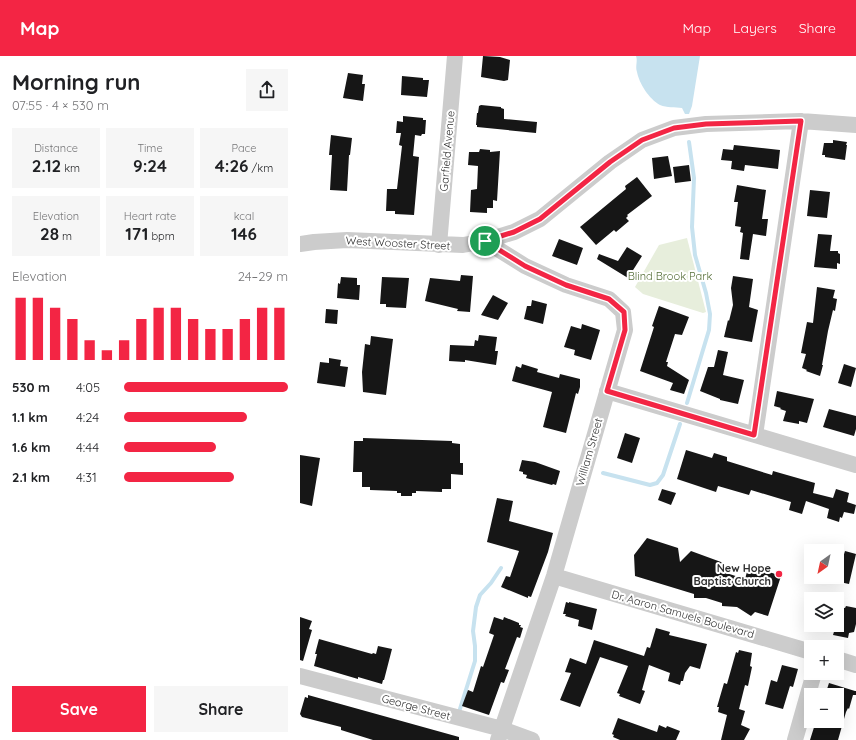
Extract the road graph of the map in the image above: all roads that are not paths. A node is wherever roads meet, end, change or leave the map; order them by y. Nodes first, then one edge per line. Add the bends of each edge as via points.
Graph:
1 (455, 56) edge
2 (801, 121) junction
3 (856, 125) edge
4 (485, 241) junction
5 (305, 242) edge
6 (439, 245) junction
7 (607, 391) junction
8 (754, 435) junction
9 (856, 465) edge
10 (554, 576) junction
11 (804, 650) edge
12 (844, 661) edge
13 (856, 665) edge
14 (300, 676) edge
15 (812, 680) edge
16 (500, 735) edge
17 (532, 740) edge
18 (795, 740) edge

1 - 6 street, Garfield Avenue
2 - 3 street, West Wooster Street
2 - 4 street, West Wooster Street via 706,124 674,128 642,140 610,162 540,219 514,232
2 - 8 street
4 - 6 street, West Wooster Street via 463,245
4 - 7 street, William Street via 525,266 566,285 609,299 624,312 625,330
5 - 6 street, West Wooster Street via 347,240
7 - 8 street
7 - 10 street, William Street
8 - 9 street
10 - 11 street, Dr. Aaron Samuels Boulevard
10 - 16 street, William Street
12 - 13 street
14 - 16 street, George Street
15 - 18 street
16 - 17 street, George Street

